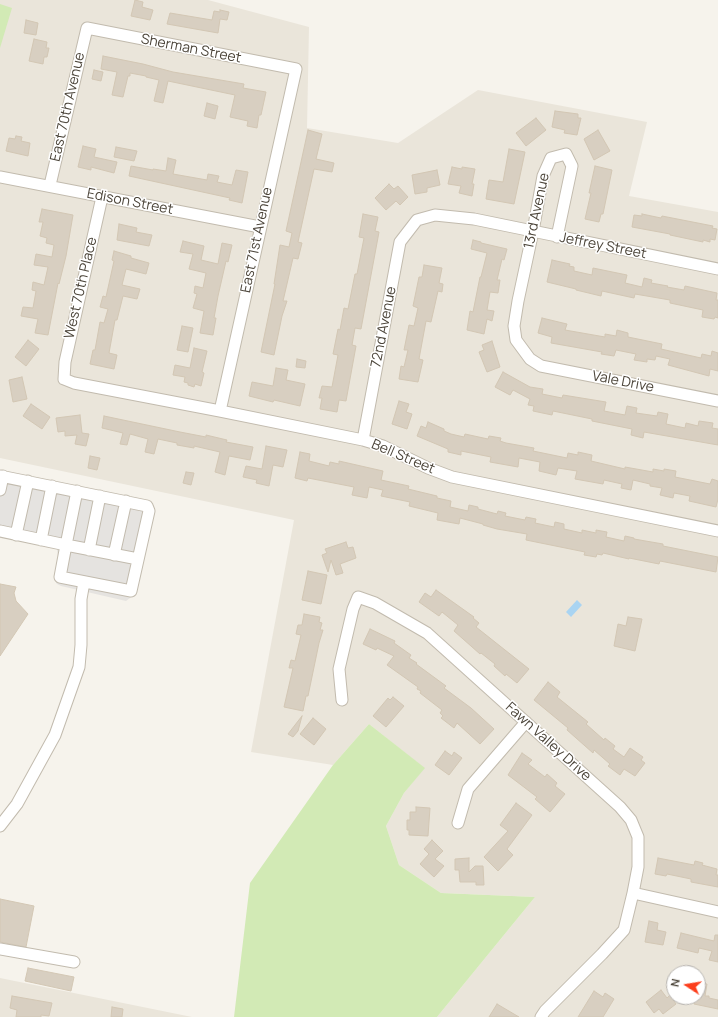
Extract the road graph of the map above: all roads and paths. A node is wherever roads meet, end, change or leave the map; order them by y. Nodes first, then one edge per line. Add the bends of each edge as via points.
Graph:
1 (87, 28) joint
2 (296, 69) joint
3 (0, 177) edge
4 (50, 185) junction
5 (102, 196) junction
6 (417, 220) joint
7 (260, 227) junction
8 (533, 231) junction
9 (557, 237) junction
10 (718, 269) edge
11 (530, 359) joint
12 (64, 379) joint
13 (718, 401) edge
14 (220, 411) junction
15 (363, 440) junction
16 (2, 476) edge
17 (28, 481) junction
18 (52, 486) junction
19 (0, 490) edge
20 (76, 491) junction
21 (100, 496) junction
22 (126, 501) junction
23 (0, 531) edge
24 (718, 531) edge
25 (16, 534) junction
26 (41, 540) junction
27 (66, 544) junction
28 (89, 550) junction
29 (114, 554) junction
30 (138, 560) junction
31 (84, 582) junction
32 (342, 700) dead end
33 (526, 722) junction
34 (458, 823) dead end
35 (0, 826) edge
36 (633, 893) junction
37 (718, 912) edge
38 (0, 949) edge
39 (74, 962) dead end
40 (541, 1017) edge

1 - 2 street, Sherman Street
1 - 4 street, East 70th Avenue
2 - 7 street, East 71st Avenue
3 - 4 street, Edison Street
4 - 5 street, Edison Street
5 - 7 street, Edison Street
5 - 12 street, West 70th Place via 65,362
6 - 8 street, Jeffrey Street via 434,215 474,219
6 - 15 street, 72nd Avenue via 400,242
7 - 14 street, East 71st Avenue
8 - 9 street, Jeffrey Street
8 - 9 street, 13rd Avenue via 543,176 551,158 566,154 572,166
8 - 11 street, 13rd Avenue via 514,326 516,340
9 - 10 street, Jeffrey Street
11 - 13 street, Vale Drive via 541,366
12 - 14 street, Bell Street
14 - 15 street, Bell Street
15 - 24 street, Bell Street via 384,446 452,477
16 - 17 street
16 - 19 street
17 - 18 street
17 - 25 street
18 - 20 street
18 - 26 street
20 - 21 street
20 - 27 street
21 - 22 street
21 - 28 street
22 - 29 street
22 - 30 street via 147,506 149,511
23 - 25 street
25 - 26 street
26 - 27 street
27 - 28 street
27 - 31 street via 60,577
28 - 29 street
29 - 30 street
30 - 31 street via 131,591
31 - 35 street via 79,667 55,735 17,804
32 - 33 street, Fawn Valley Drive via 339,669 358,597 375,603 427,633
33 - 34 street via 468,789
33 - 36 street, Fawn Valley Drive via 631,820 638,837 639,851
36 - 37 street
36 - 40 street, Fawn Valley Drive via 624,930
38 - 39 street

